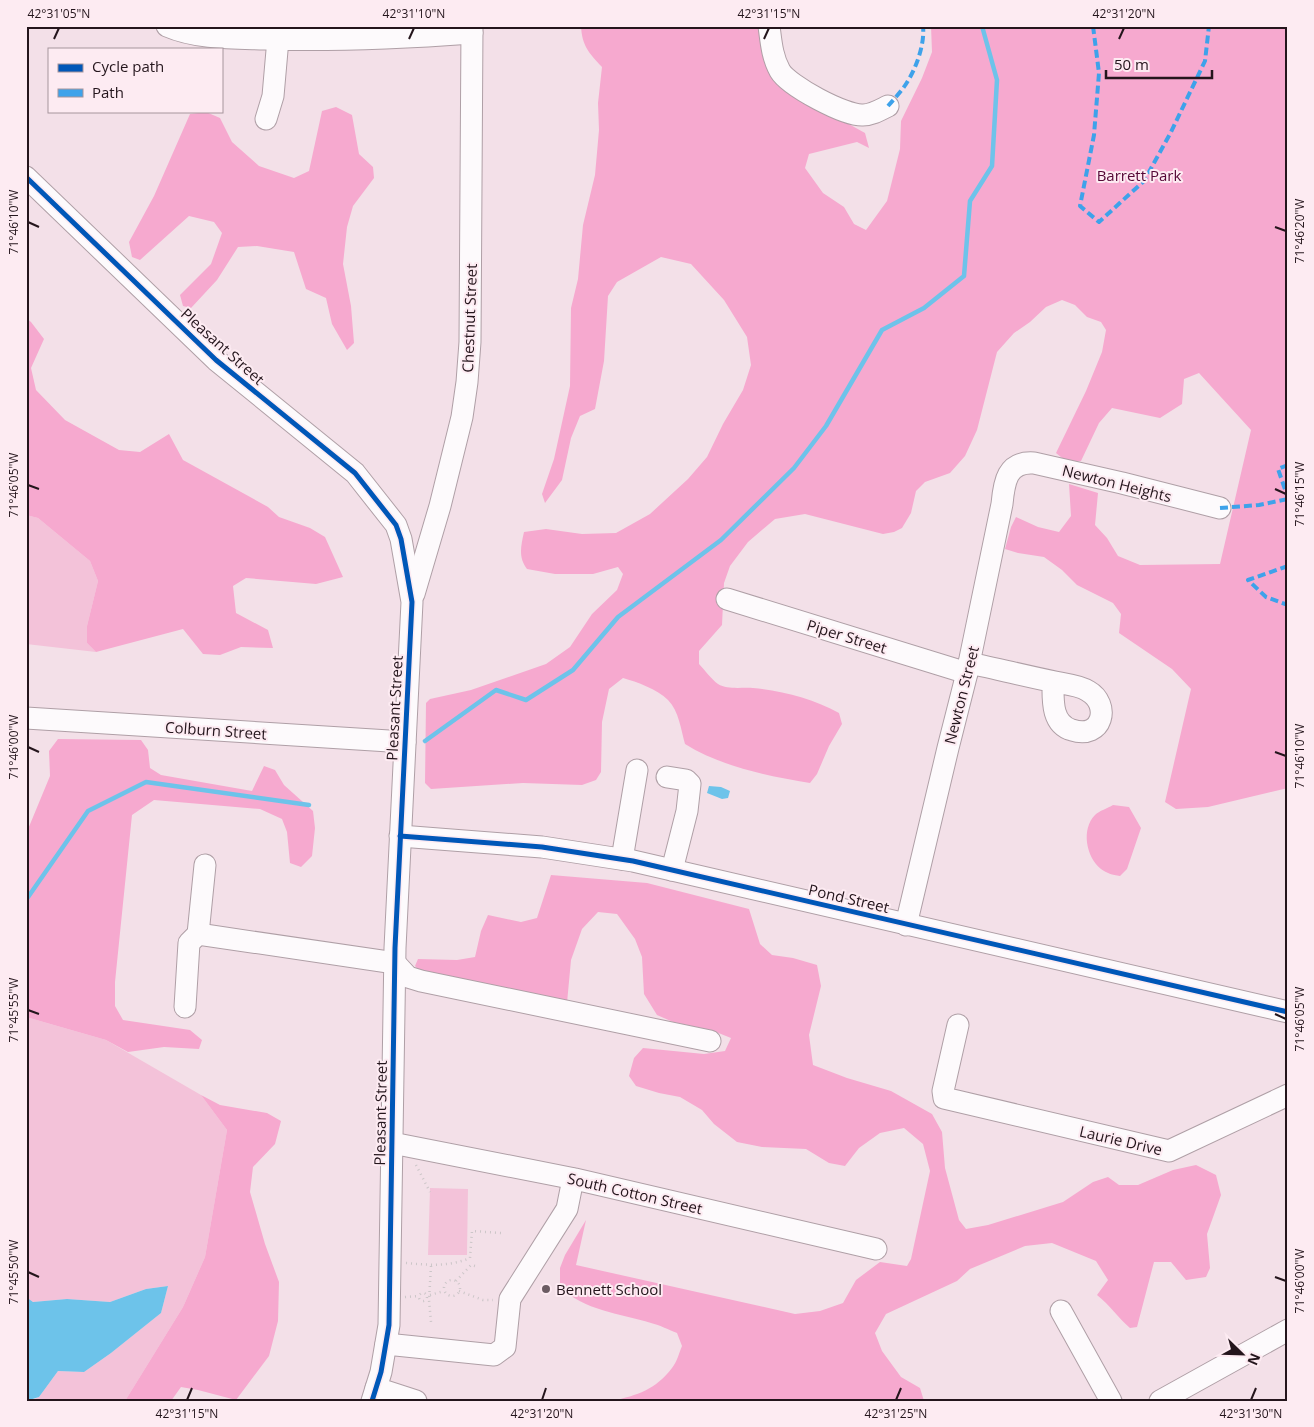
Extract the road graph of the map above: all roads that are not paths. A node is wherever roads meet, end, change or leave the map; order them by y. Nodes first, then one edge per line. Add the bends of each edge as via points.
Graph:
1 (167, 26) edge
2 (769, 26) edge
3 (472, 30) edge
4 (278, 39) junction
5 (888, 106) dead end
6 (266, 119) dead end
7 (26, 177) edge
8 (1015, 466) joint
9 (1220, 508) dead end
10 (727, 599) dead end
11 (412, 602) junction
12 (968, 668) junction
13 (1053, 682) dead end
14 (26, 718) edge
15 (405, 742) junction
16 (638, 770) dead end
17 (668, 777) dead end
18 (400, 836) junction
19 (622, 859) junction
20 (205, 865) dead end
21 (672, 870) junction
22 (906, 925) junction
23 (198, 934) junction
24 (395, 963) junction
25 (185, 1007) dead end
26 (1288, 1012) edge
27 (958, 1025) dead end
28 (710, 1041) dead end
29 (1288, 1095) edge
30 (392, 1143) junction
31 (573, 1179) junction
32 (876, 1249) dead end
33 (1061, 1311) dead end
34 (1288, 1330) edge
35 (386, 1344) junction
36 (374, 1394) edge
37 (416, 1401) edge
38 (1111, 1401) edge
39 (1160, 1401) edge

1 - 4 street via 202,35
2 - 5 street via 775,59 788,81 831,106 862,116
3 - 4 street via 417,37
3 - 11 street, Chestnut Street via 467,382 449,470
4 - 6 street via 273,96
7 - 11 street, Pleasant Street via 216,360 355,473 396,525 405,553
8 - 9 street, Newton Heights via 1022,462 1034,463
8 - 12 street, Newton Street via 1004,487
10 - 12 street, Piper Street
11 - 15 street, Pleasant Street
12 - 13 street, Piper Street
12 - 22 street, Newton Street
14 - 15 street, Colburn Street
15 - 18 street, Pleasant Street
16 - 19 street
17 - 21 street via 686,780 690,784
18 - 19 street, Pond Street via 542,847
18 - 24 street, Pleasant Street
19 - 21 street, Pond Street
20 - 23 street
21 - 22 street, Pond Street
22 - 26 street, Pond Street
23 - 24 street
23 - 25 street via 189,943
24 - 28 street via 408,977 421,981
24 - 30 street, Pleasant Street
27 - 29 street, Laurie Drive via 944,1098 1169,1151
30 - 31 street, South Cotton Street
30 - 35 street, Pleasant Street
31 - 32 street, South Cotton Street
31 - 35 street via 567,1209 510,1299 505,1347 494,1355
33 - 38 street
34 - 39 street
35 - 36 street, Pleasant Street
36 - 37 street

